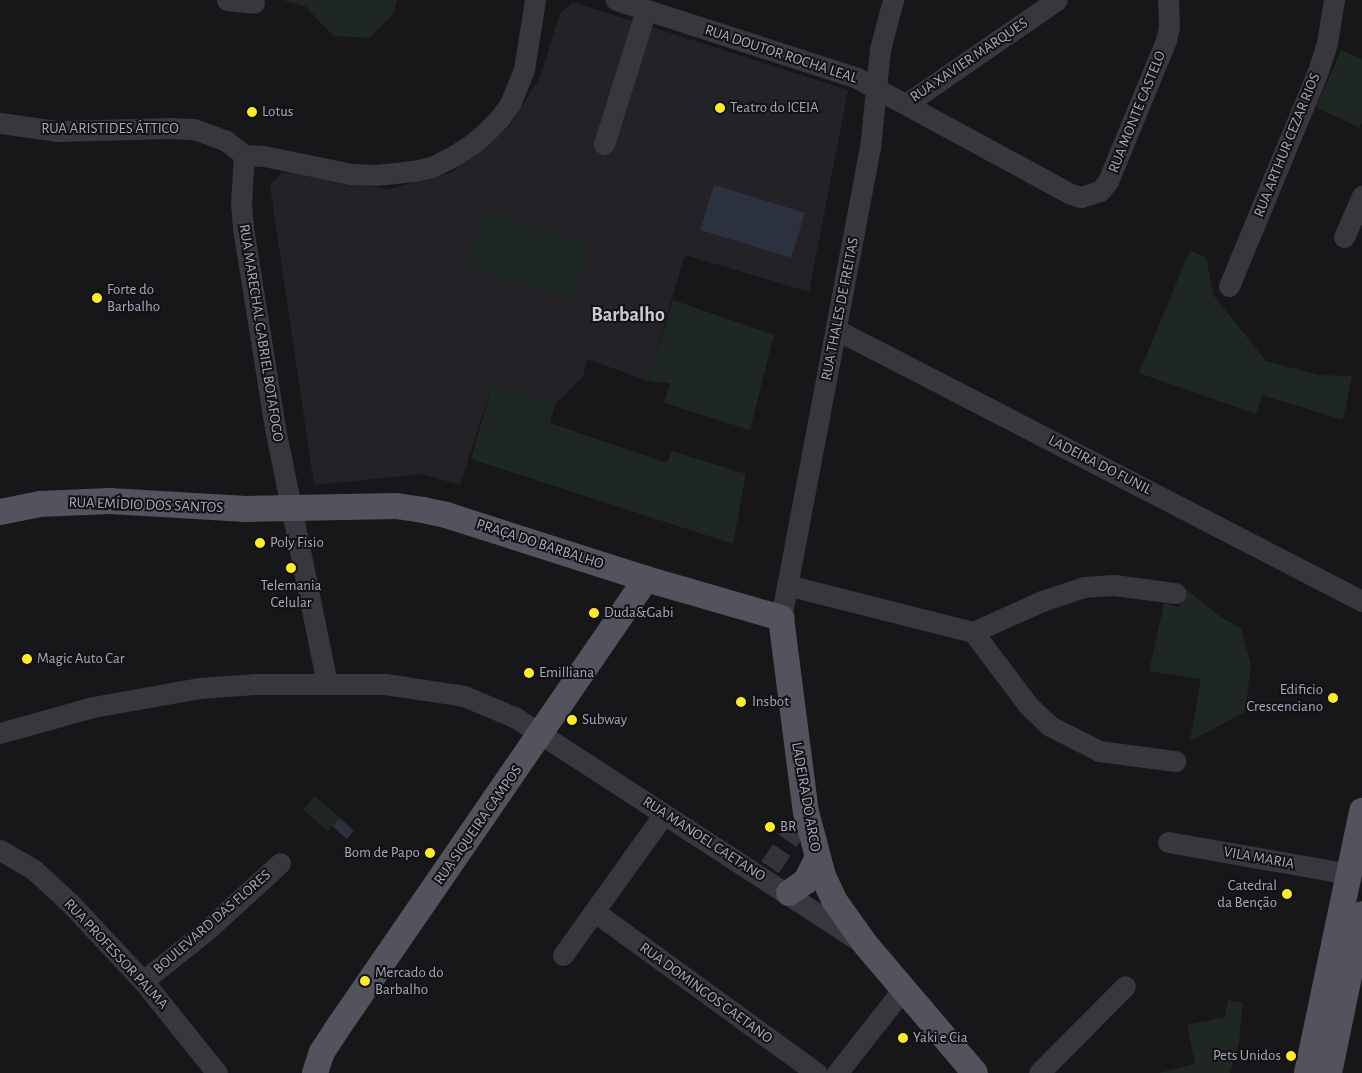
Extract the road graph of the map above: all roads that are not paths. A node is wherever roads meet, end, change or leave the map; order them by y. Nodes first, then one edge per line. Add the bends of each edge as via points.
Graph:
1 (227, 0) edge
2 (535, 0) edge
3 (616, 0) edge
4 (893, 0) edge
5 (1057, 0) edge
6 (1168, 0) edge
7 (1334, 0) edge
8 (254, 3) dead end
9 (658, 8) edge
10 (875, 87) junction
11 (906, 104) junction
12 (0, 123) edge
13 (604, 144) dead end
14 (244, 155) junction
15 (1071, 194) joint
16 (1362, 196) edge
17 (1344, 237) dead end
18 (1229, 286) dead end
19 (837, 330) junction
20 (293, 509) junction
21 (0, 512) edge
22 (646, 579) junction
23 (787, 585) junction
24 (1175, 593) dead end
25 (1362, 601) edge
26 (781, 618) junction
27 (973, 632) junction
28 (327, 683) junction
29 (0, 733) edge
30 (540, 734) junction
31 (1175, 761) dead end
32 (1362, 811) edge
33 (664, 814) junction
34 (1168, 842) dead end
35 (0, 850) edge
36 (817, 859) junction
37 (280, 863) dead end
38 (1349, 874) junction
39 (789, 893) junction
40 (596, 912) junction
41 (1362, 914) edge
42 (866, 945) junction
43 (563, 955) dead end
44 (143, 980) junction
45 (1125, 986) dead end
46 (902, 989) junction
47 (217, 1073) edge
48 (315, 1073) edge
49 (817, 1073) edge
50 (837, 1073) edge
51 (975, 1073) edge
52 (1039, 1073) edge
53 (1307, 1073) edge
54 (1329, 1073) edge

1 - 8 street
2 - 14 street via 524,69 510,104 488,130 450,158 432,167 376,175 344,173 264,156
3 - 9 street, RUA DOUTOR ROCHA LEAL
4 - 10 street, RUA THALES DE FREITAS via 880,48
5 - 11 street, RUA XAVIER MARQUES
6 - 15 street, RUA MONTE CASTELO via 1166,40 1108,181 1091,196
7 - 18 street, RUA ARTHUR CEZAR RIOS via 1327,43 1317,74
9 - 10 street, RUA DOUTOR ROCHA LEAL via 840,71
9 - 13 street
10 - 11 street, RUA DOUTOR ROCHA LEAL
10 - 19 street, RUA THALES DE FREITAS via 870,148
11 - 15 street, RUA DOUTOR ROCHA LEAL
12 - 14 street, RUA ARISTIDES ÁTTICO via 58,131 194,130 225,140
14 - 20 street, RUA MARECHAL GABRIEL BOTAFOGO via 243,228 276,433
16 - 17 street
19 - 23 street, RUA THALES DE FREITAS
19 - 25 street, LADEIRA DO FUNIL
20 - 21 main road, RUA EMÍDIO DOS SANTOS via 110,501 40,504
20 - 22 main road, PRAÇA DO BARBALHO via 396,506 431,511
20 - 28 street, RUA MARECHAL GABRIEL BOTAFOGO
22 - 26 main road, PRAÇA DO BARBALHO
22 - 30 main road, RUA SIQUEIRA CAMPOS
23 - 26 street, RUA THALES DE FREITAS
23 - 27 street
24 - 27 street via 1114,585 1084,587 1042,601
26 - 36 main road, LADEIRA DO ARCO via 802,819
27 - 31 street via 1028,705 1050,726 1099,751
28 - 29 street, RUA MANOEL CAETANO via 200,688 93,707
28 - 30 street, RUA MANOEL CAETANO via 385,684 464,696 516,718
30 - 33 street, RUA MANOEL CAETANO
30 - 48 main road, RUA SIQUEIRA CAMPOS via 341,1023 322,1052
32 - 38 main road
33 - 39 street, RUA MANOEL CAETANO via 767,872
33 - 40 street
34 - 38 street, VILA MARIA
35 - 44 street, RUA PROFESSOR PALMA via 34,870
36 - 39 main road via 806,881
36 - 42 main road, LADEIRA DO ARCO via 834,900
37 - 44 street, BOULEVARD DAS FLORES via 206,930
38 - 53 main road
39 - 42 street, RUA MANOEL CAETANO
40 - 43 street
40 - 49 street, RUA DOMINGOS CAETANO
41 - 54 main road
42 - 46 main road, LADEIRA DO ARCO
44 - 47 street, RUA PROFESSOR PALMA
45 - 52 street
46 - 50 street
46 - 51 main road, LADEIRA DO ARCO

